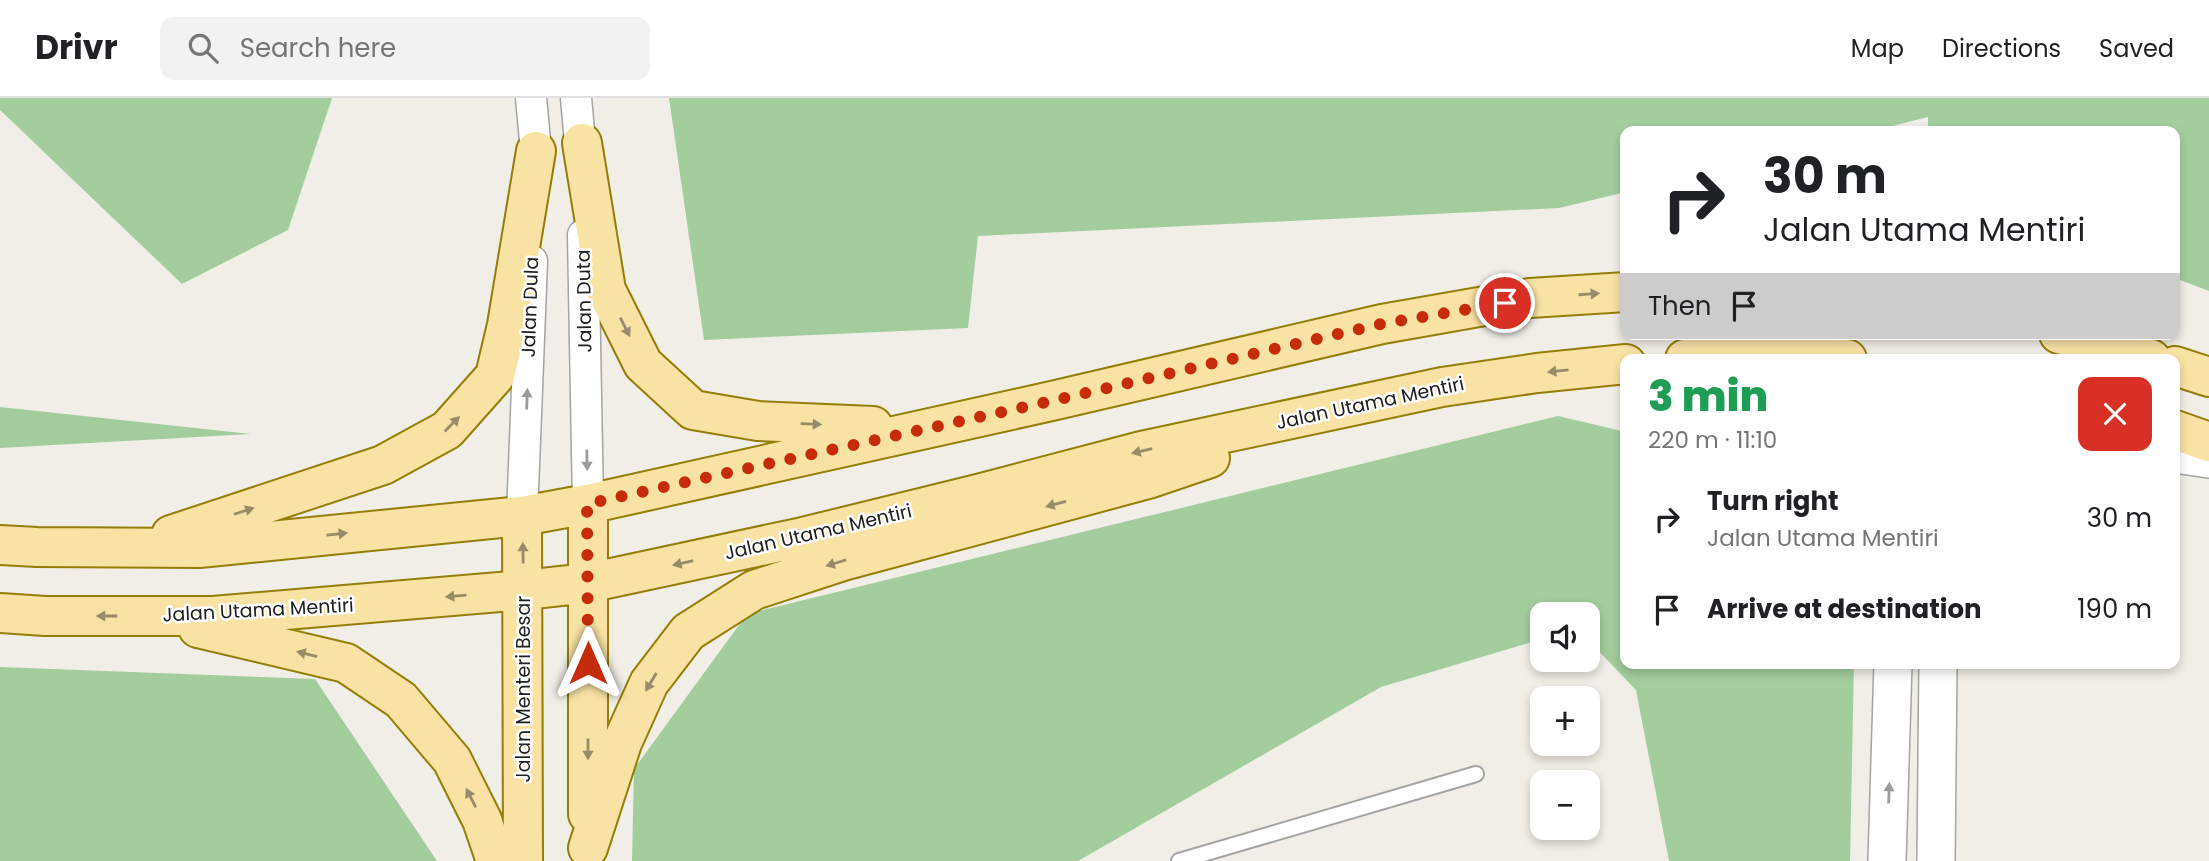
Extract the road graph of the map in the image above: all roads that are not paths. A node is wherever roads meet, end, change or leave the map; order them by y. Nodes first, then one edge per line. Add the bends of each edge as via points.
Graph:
1 (531, 98) edge
2 (576, 98) edge
3 (582, 143) junction
4 (536, 150) junction
5 (1620, 292) edge
6 (2084, 340) edge
7 (2135, 354) edge
8 (1620, 365) edge
9 (2180, 368) edge
10 (2209, 377) edge
11 (1377, 401) junction
12 (925, 428) junction
13 (2180, 432) edge
14 (2209, 442) edge
15 (2180, 455) edge
16 (2209, 459) edge
17 (587, 504) junction
18 (522, 516) junction
19 (0, 545) edge
20 (133, 548) junction
21 (588, 583) junction
22 (524, 590) junction
23 (0, 613) edge
24 (144, 616) junction
25 (1893, 669) edge
26 (1938, 669) edge
27 (1476, 774) dead end
28 (588, 854) edge
29 (496, 861) edge
30 (523, 861) edge
31 (1180, 861) edge
32 (1887, 861) edge
33 (1936, 861) edge

1 - 4 street, Jalan Dula
2 - 3 street, Jalan Duta
3 -> 12 main road via 606,290 643,364 693,410 758,422
3 -> 17 street, Jalan Duta
18 -> 4 street, Jalan Dula
20 -> 4 main road via 383,465 447,430 495,376
12 -> 5 main road via 1381,324 1530,298
6 - 7 main road
8 -> 11 main road, Jalan Utama Mentiri via 1455,385
9 - 10 main road
11 -> 21 main road, Jalan Utama Mentiri via 1141,451 803,537
11 -> 28 main road via 1148,479 843,561 754,590 688,632 649,683 622,743
12 - 17 main road
13 - 14 main road
15 - 16 street
17 - 18 main road
17 - 21 main road
20 -> 18 main road via 199,548
22 -> 18 main road, Jalan Menteri Besar
19 - 20 main road
21 - 22 main road, Jalan Utama Mentiri
21 -> 28 main road
22 -> 24 main road, Jalan Utama Mentiri via 213,616
22 - 30 main road, Jalan Menteri Besar
24 -> 23 main road, Jalan Utama Mentiri
29 -> 24 main road via 482,820 452,760 401,700 346,663
32 -> 25 street
26 - 33 street
27 - 31 lane

